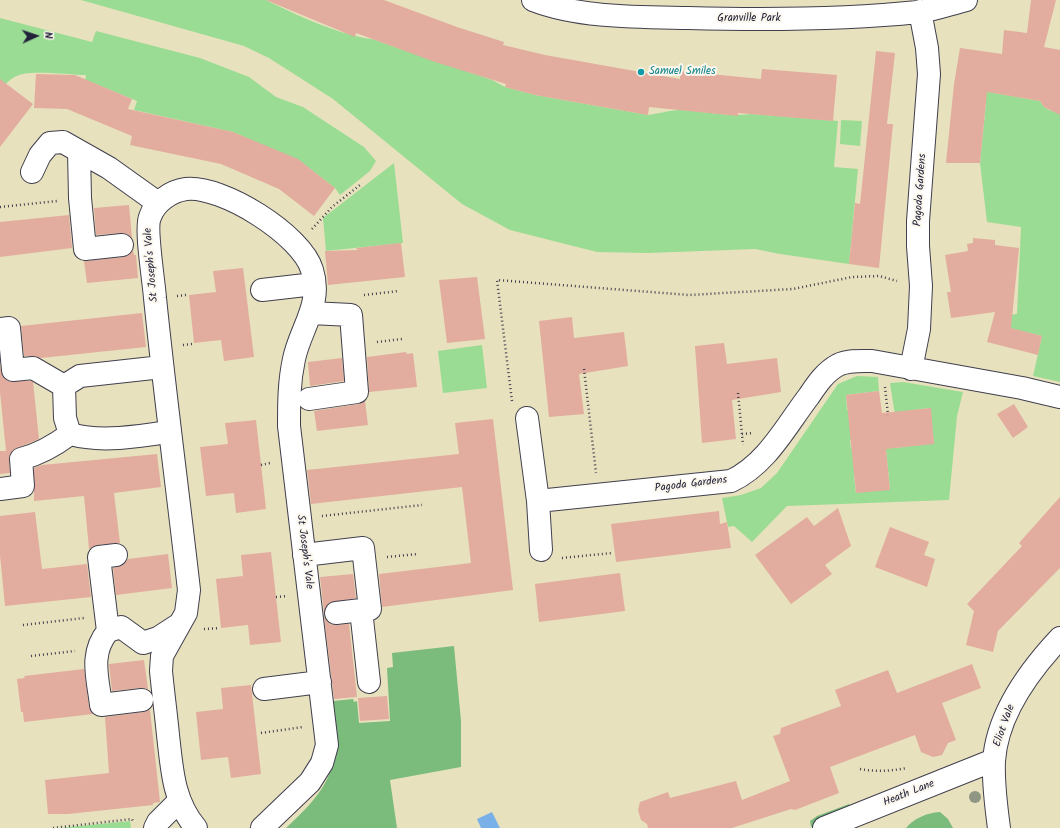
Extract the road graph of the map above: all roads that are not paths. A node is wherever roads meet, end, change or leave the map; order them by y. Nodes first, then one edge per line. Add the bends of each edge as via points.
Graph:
1 (533, 0) edge
2 (966, 0) edge
3 (920, 12) junction
4 (79, 150) junction
5 (32, 172) dead end
6 (158, 203) junction
7 (122, 245) dead end
8 (314, 284) junction
9 (262, 290) dead end
10 (311, 313) junction
11 (0, 329) edge
12 (162, 367) junction
13 (911, 369) junction
14 (64, 386) junction
15 (1060, 397) edge
16 (309, 399) dead end
17 (520, 411) road end
18 (169, 432) junction
19 (70, 434) junction
20 (0, 489) edge
21 (538, 501) junction
22 (541, 550) dead end
23 (116, 555) dead end
24 (304, 555) junction
25 (361, 610) junction
26 (336, 613) dead end
27 (178, 625) junction
28 (104, 632) junction
29 (1060, 638) edge
30 (320, 682) junction
31 (369, 682) dead end
32 (264, 689) dead end
33 (142, 700) dead end
34 (994, 760) junction
35 (179, 801) junction
36 (155, 828) edge
37 (196, 828) edge
38 (262, 828) edge
39 (824, 828) edge
40 (999, 828) edge

1 - 3 street, Granville Park via 553,8 668,18 810,18
2 - 3 street, Granville Park
3 - 13 street, Pagoda Gardens via 929,74 918,220 921,286 919,329
4 - 5 street via 63,142 50,143 40,155
4 - 6 street
4 - 7 street via 85,249
6 - 8 street, St Joseph's Vale via 172,193 186,189 216,194 244,207 288,236 305,255 312,270
6 - 12 street, St Joseph's Vale via 149,218
8 - 9 street
8 - 10 street, St Joseph's Vale
10 - 16 street via 351,315 357,392
10 - 24 street, St Joseph's Vale via 294,357 289,389 289,426
11 - 14 street via 9,328 13,370 34,368
12 - 14 street via 80,376
12 - 18 street, St Joseph's Vale
13 - 15 street, Pagoda Gardens
13 - 21 street, Pagoda Gardens via 872,361 839,364 823,376 771,449 745,474 731,481
14 - 19 street via 65,418
17 - 21 street
18 - 19 street via 112,439
18 - 27 street, St Joseph's Vale via 189,590 186,613
19 - 20 street via 38,455 21,459 23,486
21 - 22 street
23 - 28 street via 99,557
24 - 25 street via 363,548 370,609
24 - 30 street, St Joseph's Vale
25 - 26 street
25 - 31 street
27 - 28 street via 143,644 121,627
27 - 35 street, St Joseph's Vale via 162,656 161,671 173,779
28 - 33 street via 95,656 101,705
29 - 34 street, Eliot Vale via 1026,680 1014,701 999,738
30 - 32 street
30 - 38 street, St Joseph's Vale via 327,745 322,763 310,782
34 - 39 street, Heath Lane
34 - 40 street, Eliot Vale via 994,789
35 - 36 street
35 - 37 street, St Joseph's Vale

